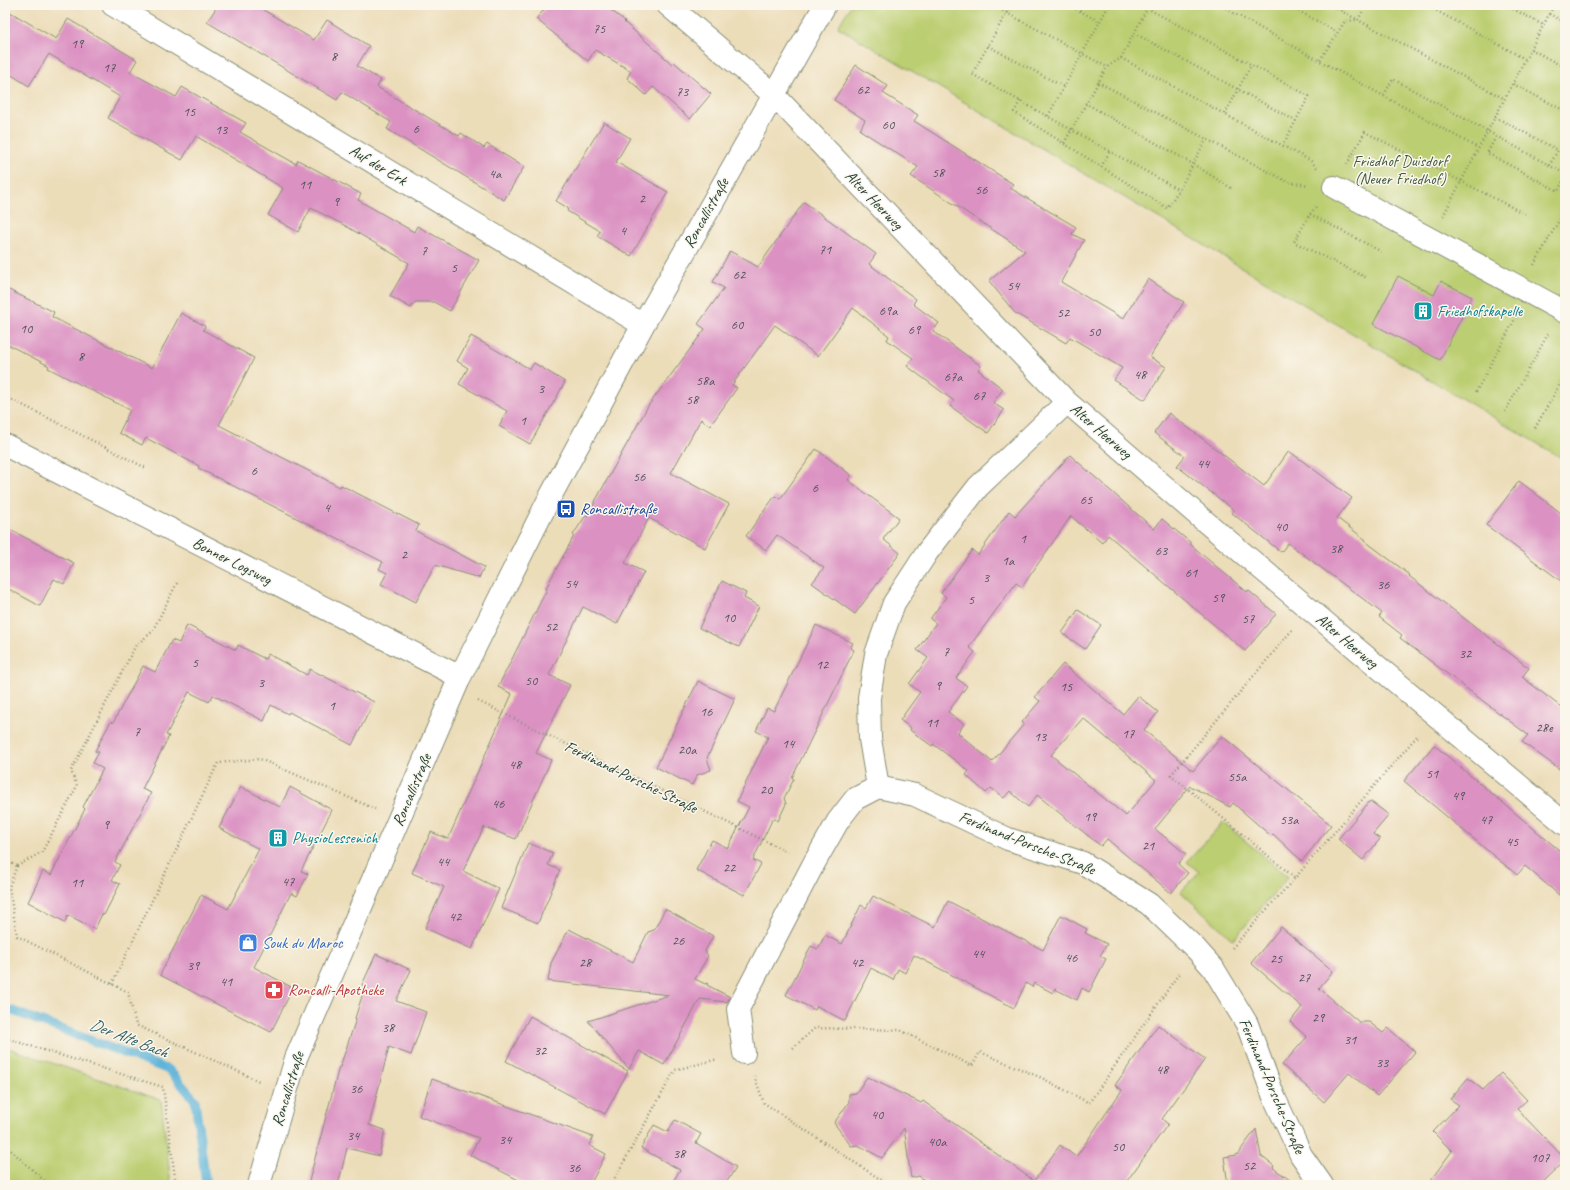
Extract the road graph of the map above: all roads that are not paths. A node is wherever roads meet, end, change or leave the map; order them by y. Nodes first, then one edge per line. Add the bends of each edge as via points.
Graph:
1 (114, 5) edge
2 (668, 5) edge
3 (817, 8) edge
4 (774, 94) junction
5 (1334, 187) road end
6 (1563, 311) edge
7 (643, 325) junction
8 (1067, 402) junction
9 (5, 445) edge
10 (460, 677) junction
11 (878, 787) junction
12 (1565, 824) edge
13 (744, 1053) road end
14 (259, 1185) edge
15 (1322, 1185) edge

1 - 7 street, Auf der Erk
2 - 4 street, Alter Heerweg
3 - 4 street, Roncallistraße
4 - 7 street, Roncallistraße
4 - 8 street, Alter Heerweg
5 - 6 street
7 - 10 street, Roncallistraße via 550,497
8 - 11 street via 978,487 928,551 894,602 876,654 869,698 870,739
8 - 12 street, Alter Heerweg
9 - 10 street, Bonner Logsweg
10 - 14 street, Roncallistraße via 296,1058
11 - 13 street via 855,799 838,821 738,1009
11 - 15 street, Ferdinand-Porsche-Straße via 915,795 1008,839 1083,863 1149,904 1196,948 1213,968 1247,1024 1274,1097 1301,1155

